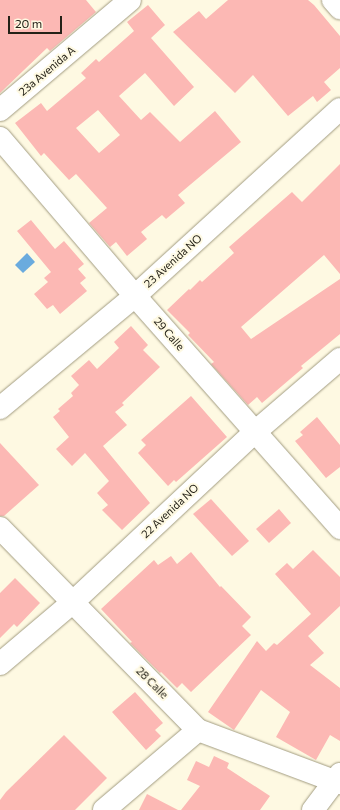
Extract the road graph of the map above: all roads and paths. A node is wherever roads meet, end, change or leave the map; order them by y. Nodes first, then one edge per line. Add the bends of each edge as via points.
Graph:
1 (130, 0) edge
2 (333, 0) edge
3 (340, 8) edge
4 (340, 109) edge
5 (0, 110) edge
6 (0, 138) edge
7 (135, 296) junction
8 (340, 359) edge
9 (0, 408) edge
10 (255, 432) junction
11 (0, 528) edge
12 (340, 528) edge
13 (72, 603) junction
14 (0, 664) edge
15 (198, 730) junction
16 (338, 779) edge
17 (104, 810) edge
18 (313, 810) edge

1 - 5 street, 23a Avenida A
2 - 3 street
4 - 7 street, 23 Avenida NO
6 - 7 street, 29 Calle
7 - 9 street, 23 Avenida NO
7 - 10 street, 29 Calle
8 - 10 street, 22 Avenida NO
10 - 12 street, 29 Calle
10 - 13 street, 22 Avenida NO
11 - 13 street, 28 Calle
13 - 14 street, 22 Avenida NO
13 - 15 street, 28 Calle
15 - 16 street, 28 Calle
15 - 17 street
16 - 18 street

